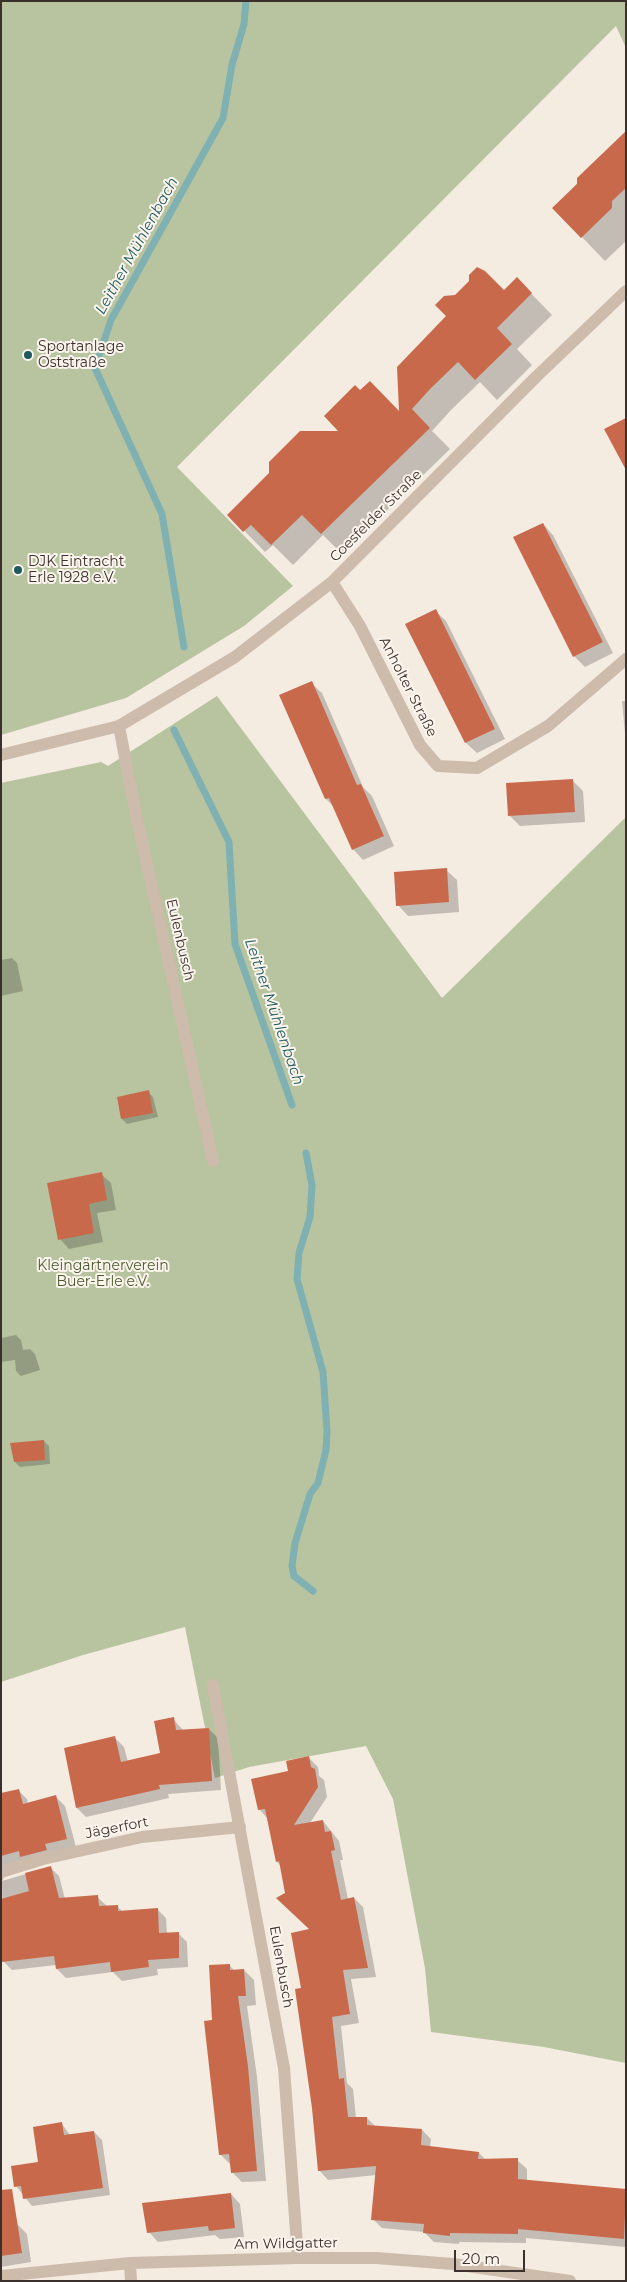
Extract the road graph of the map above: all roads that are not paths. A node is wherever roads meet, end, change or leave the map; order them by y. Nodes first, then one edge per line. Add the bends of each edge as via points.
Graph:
1 (626, 291) edge
2 (332, 582) junction
3 (626, 659) edge
4 (119, 726) junction
5 (1, 755) edge
6 (213, 1161) dead end
7 (213, 1685) dead end
8 (240, 1827) junction
9 (1, 1872) edge
10 (298, 2258) junction
11 (130, 2263) junction
12 (1, 2276) edge
13 (131, 2281) edge
14 (570, 2281) edge

1 - 2 street, Coesfelder Straße
2 - 3 street, Anholter Straße via 360,626 420,746 438,766 477,768 548,726
2 - 4 street, Coesfelder Straße via 235,657
4 - 5 street, Coesfelder Straße
4 - 6 street, Eulenbusch
7 - 8 street, Eulenbusch
8 - 9 street, Jägerfort via 142,1837 43,1858
8 - 10 street, Eulenbusch via 284,2068
10 - 11 street, Am Wildgatter
10 - 14 street, Am Wildgatter via 376,2258 443,2263
11 - 12 street, Am Wildgatter
11 - 13 street

